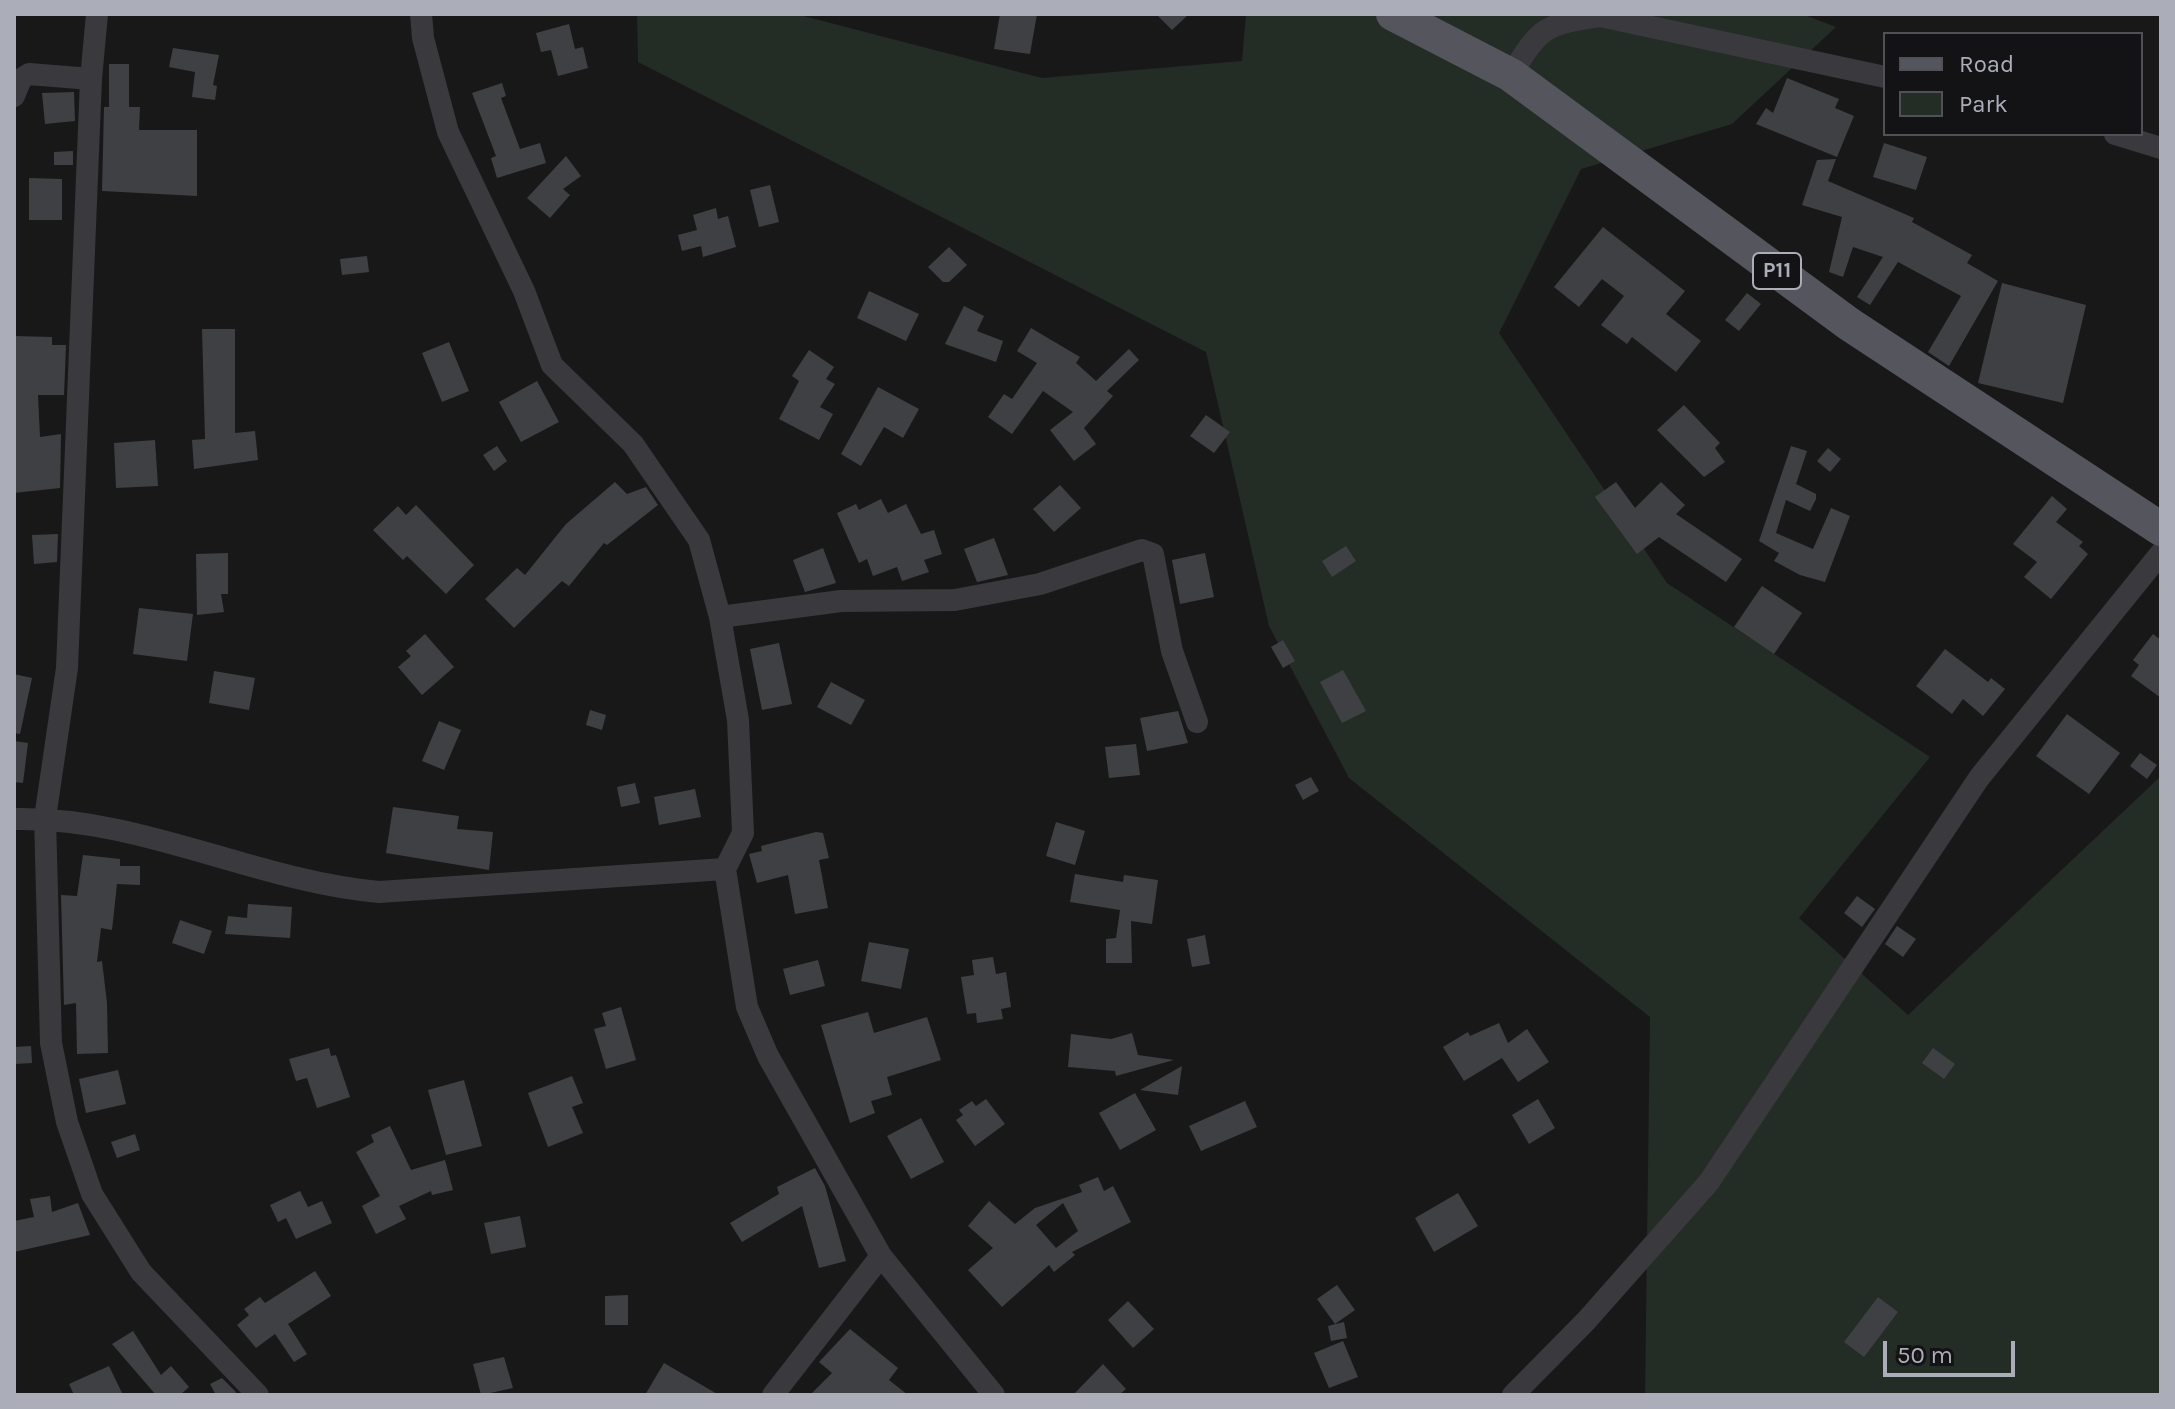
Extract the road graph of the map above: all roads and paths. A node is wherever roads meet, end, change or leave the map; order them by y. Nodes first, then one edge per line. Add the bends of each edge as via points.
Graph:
1 (97, 14) edge
2 (421, 14) edge
3 (1393, 14) edge
4 (1511, 75) junction
5 (1883, 77) edge
6 (91, 79) junction
7 (14, 96) edge
8 (2122, 136) edge
9 (2161, 148) edge
10 (2161, 529) edge
11 (2161, 553) edge
12 (720, 617) junction
13 (1197, 722) dead end
14 (45, 818) junction
15 (14, 819) edge
16 (725, 869) junction
17 (881, 1256) junction
18 (258, 1395) edge
19 (773, 1395) edge
20 (994, 1395) edge
21 (1513, 1395) edge

1 - 6 street
2 - 12 street via 448,132 524,291 552,365 633,444 699,540
3 - 4 main road, P11
4 - 5 street via 1534,38 1554,23 1600,16
4 - 10 main road, P11 via 1849,324
6 - 7 street via 29,74
6 - 14 street via 67,668
8 - 9 street
11 - 21 street via 1979,778 1709,1182
12 - 13 street via 841,601 955,600 1040,584 1142,550 1153,554 1172,651
12 - 16 street via 738,720 743,833
14 - 15 street
14 - 16 street via 129,833 341,888 379,892
14 - 18 street via 51,1043 67,1122 92,1194 141,1272
16 - 17 street via 747,1007 768,1056
17 - 19 street
17 - 20 street

